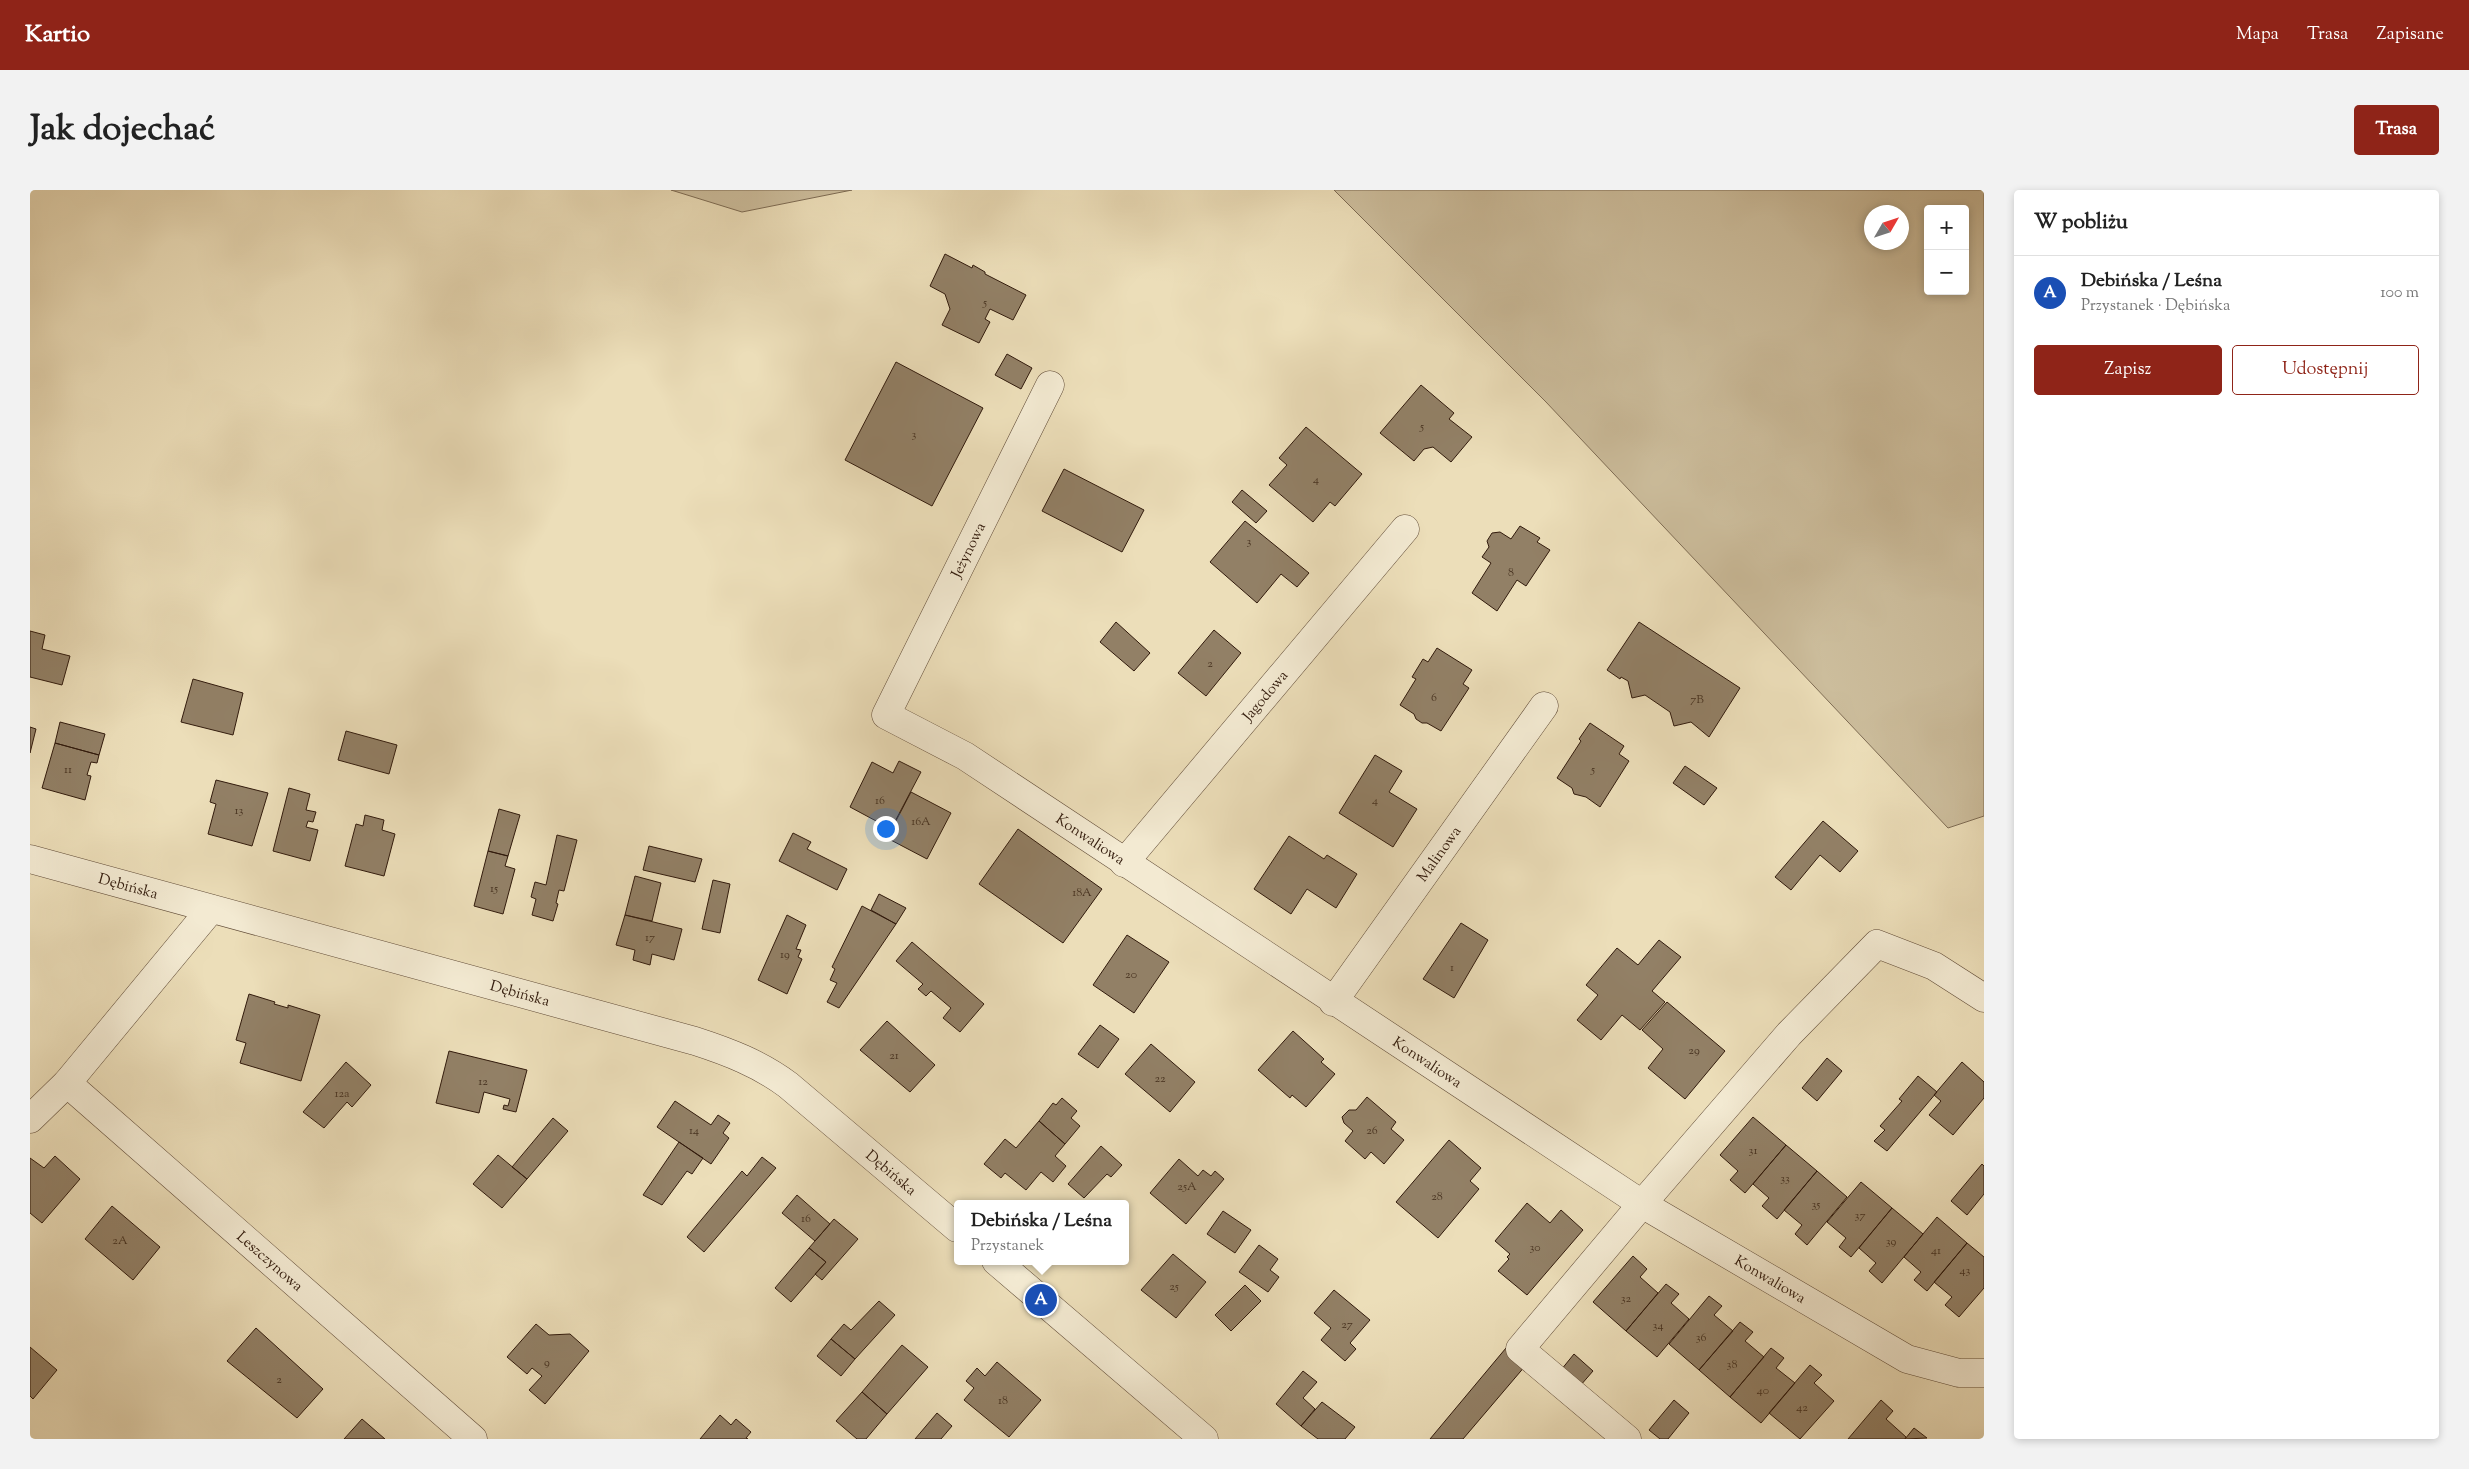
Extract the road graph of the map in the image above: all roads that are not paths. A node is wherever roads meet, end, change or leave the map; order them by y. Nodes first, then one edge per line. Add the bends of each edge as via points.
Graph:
1 (1050, 385) dead end
2 (1405, 529) dead end
3 (1544, 706) dead end
4 (886, 715) joint
5 (30, 860) edge
6 (1124, 863) junction
7 (211, 909) junction
8 (1984, 998) edge
9 (1334, 1002) junction
10 (67, 1083) junction
11 (30, 1118) edge
12 (1642, 1204) junction
13 (954, 1225) edge
14 (1001, 1265) edge
15 (1984, 1373) edge
16 (473, 1439) edge
17 (1204, 1439) edge
18 (1627, 1439) edge

1 - 4 street, Jeżynowa
2 - 6 street, Jagodowa
3 - 9 street, Malinowa
4 - 6 street, Konwaliowa via 965,756
5 - 7 street, Dębińska
6 - 9 street, Konwaliowa
7 - 10 street
7 - 13 street, Dębińska via 745,1058 788,1085
8 - 12 street via 1934,966 1877,944 1790,1034
9 - 12 street, Konwaliowa
10 - 11 street
10 - 16 street, Leszczynowa
12 - 15 street, Konwaliowa via 1907,1359 1959,1373
12 - 18 street via 1520,1349
14 - 17 street

